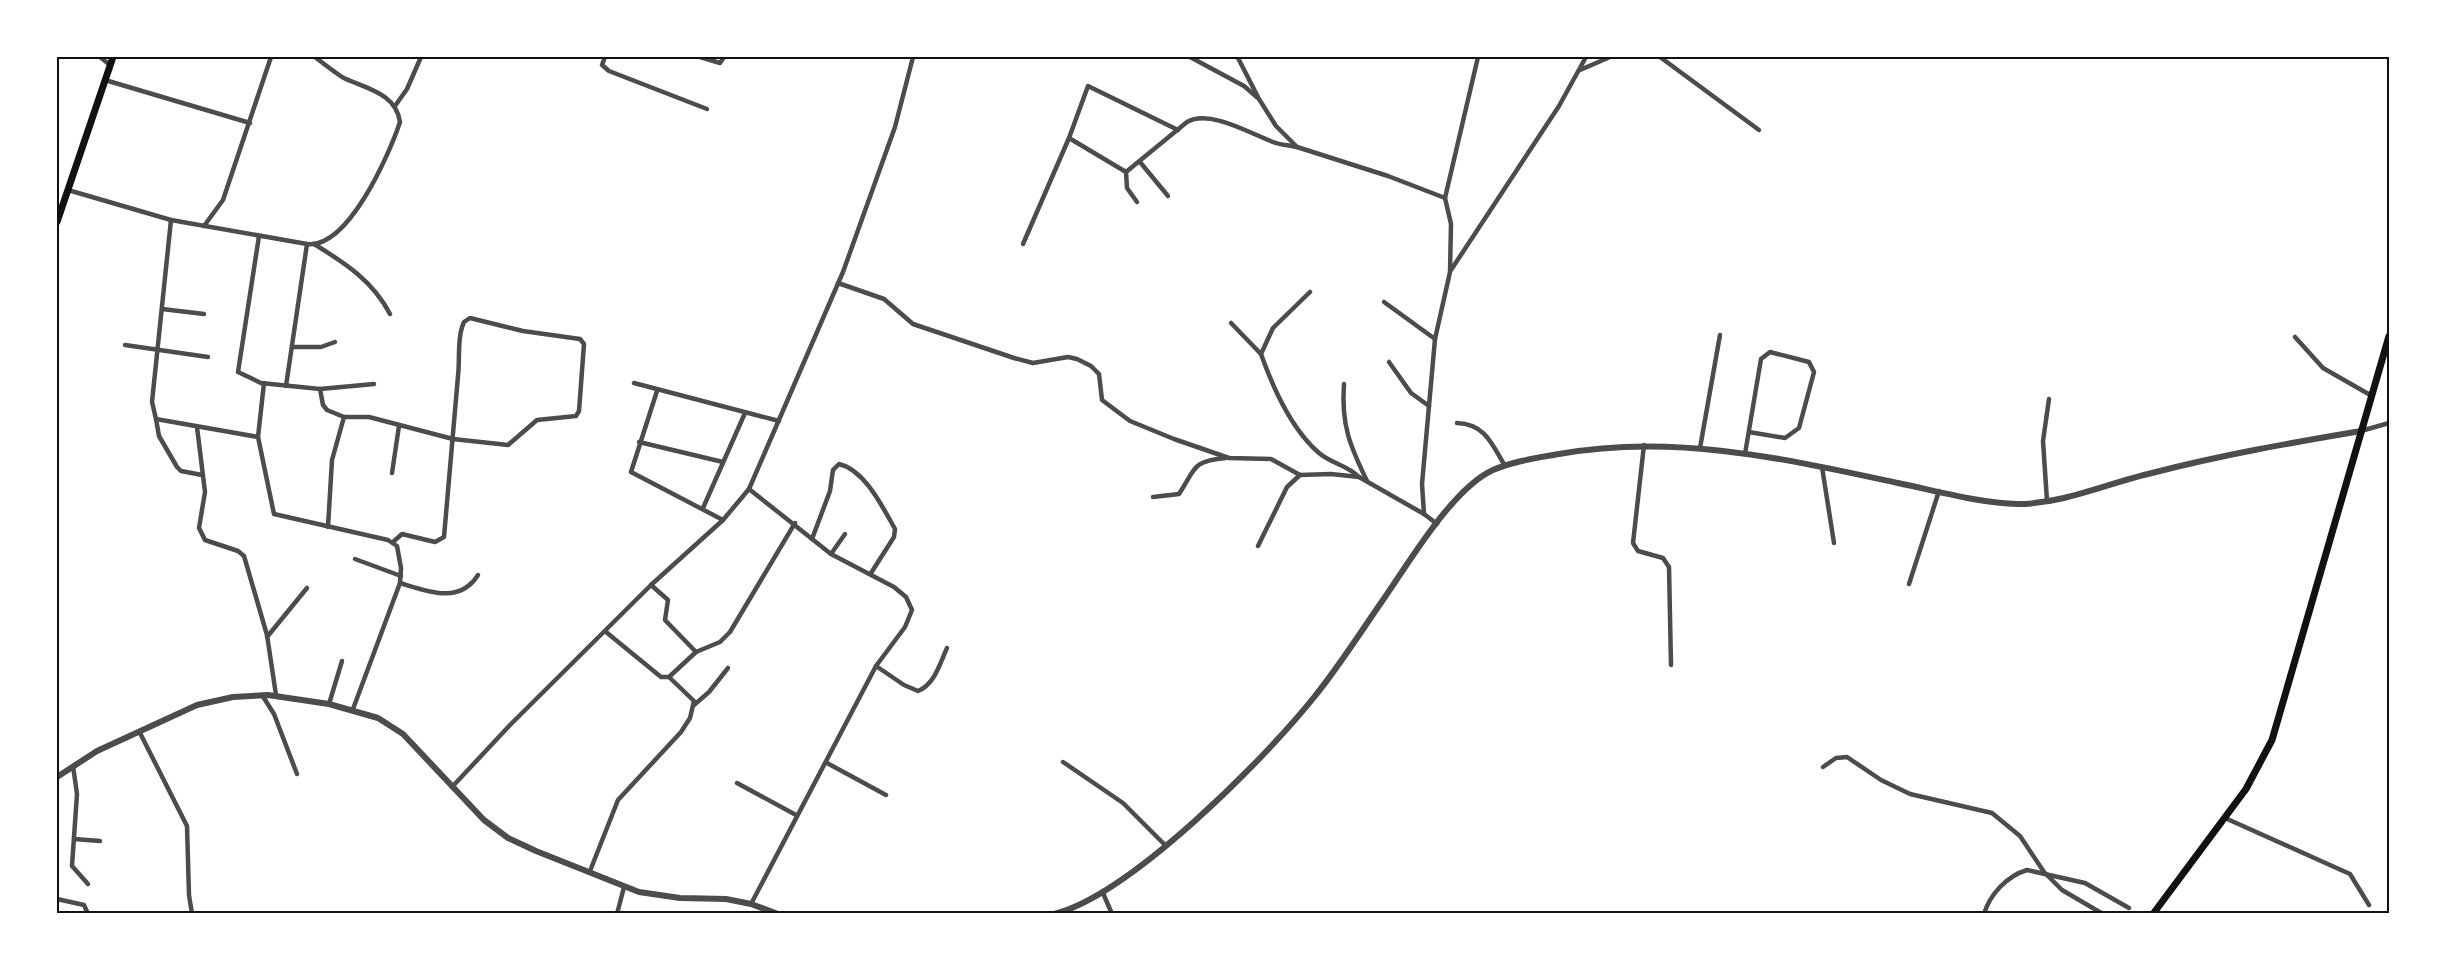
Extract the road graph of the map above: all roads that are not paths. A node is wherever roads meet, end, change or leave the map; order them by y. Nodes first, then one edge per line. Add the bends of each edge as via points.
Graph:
1 (100, 57) edge
2 (271, 57) edge
3 (315, 57) edge
4 (421, 57) edge
5 (605, 57) edge
6 (700, 57) edge
7 (724, 57) edge
8 (913, 57) edge
9 (1190, 57) edge
10 (1478, 57) edge
11 (1586, 57) edge
12 (1610, 57) edge
13 (1660, 57) edge
14 (1238, 58) edge
15 (111, 61) edge
16 (1580, 70) junction
17 (105, 80) junction
18 (1259, 99) junction
19 (395, 106) junction
20 (707, 109) dead end
21 (250, 123) junction
22 (1178, 130) junction
23 (1759, 130) dead end
24 (1069, 138) junction
25 (1297, 147) junction
26 (1140, 162) junction
27 (1126, 172) junction
28 (68, 190) junction
29 (1168, 196) dead end
30 (1445, 198) junction
31 (1137, 202) dead end
32 (171, 220) junction
33 (57, 222) edge
34 (203, 226) junction
35 (259, 236) junction
36 (307, 243) junction
37 (314, 244) junction
38 (1023, 244) dead end
39 (1450, 272) junction
40 (838, 283) junction
41 (1310, 292) dead end
42 (1384, 302) dead end
43 (162, 309) junction
44 (204, 314) dead end
45 (390, 314) dead end
46 (1231, 323) dead end
47 (1720, 335) dead end
48 (2389, 336) edge
49 (2295, 337) dead end
50 (1435, 339) junction
51 (335, 342) dead end
52 (125, 345) dead end
53 (292, 347) junction
54 (158, 348) junction
55 (1261, 354) junction
56 (208, 357) dead end
57 (1389, 362) dead end
58 (264, 383) junction
59 (634, 383) dead end
60 (374, 384) dead end
61 (1344, 384) dead end
62 (286, 387) junction
63 (320, 389) junction
64 (657, 391) junction
65 (2372, 396) junction
66 (2049, 399) dead end
67 (1429, 406) junction
68 (745, 413) junction
69 (344, 417) junction
70 (156, 419) junction
71 (779, 421) junction
72 (1457, 423) dead end
73 (2389, 423) edge
74 (399, 426) junction
75 (197, 427) junction
76 (2361, 431) junction
77 (1749, 432) junction
78 (258, 437) junction
79 (453, 439) junction
80 (639, 442) junction
81 (1644, 444) junction
82 (1700, 448) junction
83 (1745, 454) junction
84 (1229, 458) junction
85 (723, 462) junction
86 (1505, 466) junction
87 (1822, 467) junction
88 (392, 473) dead end
89 (202, 475) junction
90 (1300, 475) junction
91 (1359, 477) junction
92 (1368, 484) junction
93 (748, 489) junction
94 (1940, 491) junction
95 (1153, 497) dead end
96 (2047, 501) junction
97 (703, 508) junction
98 (1424, 514) junction
99 (723, 519) junction
100 (795, 523) junction
101 (1437, 524) junction
102 (328, 527) junction
103 (845, 534) dead end
104 (812, 539) junction
105 (393, 542) junction
106 (1834, 543) dead end
107 (1258, 546) dead end
108 (831, 554) junction
109 (355, 559) dead end
110 (871, 573) junction
111 (478, 575) dead end
112 (401, 576) junction
113 (400, 583) junction
114 (1909, 584) dead end
115 (651, 585) junction
116 (307, 588) dead end
117 (606, 632) junction
118 (267, 638) junction
119 (947, 648) dead end
120 (696, 652) junction
121 (342, 662) dead end
122 (1671, 665) dead end
123 (876, 666) junction
124 (728, 668) dead end
125 (669, 677) junction
126 (262, 695) junction
127 (276, 695) junction
128 (329, 704) junction
129 (694, 705) junction
130 (353, 709) junction
131 (139, 731) junction
132 (1063, 762) dead end
133 (826, 763) junction
134 (73, 766) junction
135 (1823, 767) dead end
136 (297, 774) dead end
137 (57, 777) edge
138 (737, 783) dead end
139 (452, 787) junction
140 (886, 795) dead end
141 (795, 815) junction
142 (2225, 818) junction
143 (74, 839) junction
144 (100, 841) dead end
145 (1165, 845) junction
146 (590, 871) junction
147 (2044, 872) junction
148 (88, 884) dead end
149 (624, 887) junction
150 (1103, 893) junction
151 (57, 899) edge
152 (750, 904) junction
153 (2369, 904) dead end
154 (2129, 908) dead end
155 (88, 914) edge
156 (192, 914) edge
157 (617, 914) edge
158 (778, 914) edge
159 (1054, 914) edge
160 (1112, 914) edge
161 (1984, 914) edge
162 (2103, 914) edge
163 (2153, 914) edge

1 - 15 street
2 - 21 street
3 - 19 street via 340,76 367,86
4 - 19 street
5 - 20 street via 602,65 609,71
6 - 7 street via 716,64
8 - 40 street via 895,127
9 - 18 street via 1234,80
10 - 30 street
11 - 16 street
12 - 16 street
13 - 23 street
14 - 18 street
15 - 17 main road
16 - 39 street
17 - 21 street
17 - 28 main road
18 - 25 street via 1276,126
19 - 37 street via 400,122 397,131 361,203 336,235
21 - 34 street via 223,200
22 - 24 street via 1088,86
22 - 25 street via 1199,117
22 - 26 street
24 - 27 street
24 - 38 street
25 - 30 street
26 - 27 street
26 - 29 street
27 - 31 street via 1127,189
28 - 32 street
28 - 33 main road
30 - 39 street via 1451,224
32 - 34 street
32 - 43 street
34 - 35 street
35 - 36 street
35 - 58 street via 237,368 241,375
36 - 37 street
36 - 53 street
37 - 45 street via 352,267
39 - 50 street
40 - 71 street
40 - 84 street via 884,299 913,324 1014,358 1033,363 1077,359 1094,368 1102,381 1102,400 1130,421
41 - 55 street via 1273,328
42 - 50 street
43 - 44 street
43 - 54 street
46 - 55 street
47 - 82 street
48 - 65 main road
49 - 65 street via 2323,368
50 - 67 street
51 - 53 street via 321,347
52 - 54 street
53 - 62 street
54 - 56 street
54 - 70 street via 152,402
55 - 91 street via 1273,387 1310,445
57 - 67 street via 1411,393
58 - 62 street
58 - 78 street
59 - 64 street
60 - 63 street
61 - 92 street via 1345,432
62 - 63 street
63 - 69 street via 327,410
64 - 68 street
64 - 80 street
65 - 76 main road
66 - 96 street via 2043,441
67 - 98 street via 1422,484
68 - 71 street
68 - 85 street
69 - 74 street via 369,417
69 - 102 street via 332,460
70 - 75 street
70 - 89 street via 159,436 177,467
71 - 93 street
72 - 86 street via 1483,431
73 - 76 street
74 - 79 street
74 - 88 street
75 - 78 street
75 - 89 street
76 - 96 street via 2256,448
76 - 142 main road via 2283,712 2260,765
77 - 77 street via 1785,438 1798,428 1814,372 1809,362 1765,354
77 - 83 street
78 - 102 street via 274,514
79 - 79 street via 464,321 470,318 582,341 585,349 576,416 540,418 504,447
79 - 105 street via 443,540 435,542 402,534
80 - 85 street
80 - 97 street via 631,472
81 - 82 street
81 - 86 street via 1591,448
81 - 122 street via 1632,537 1638,551 1663,558 1669,567
82 - 83 street
83 - 87 street
84 - 90 street via 1271,459
84 - 95 street via 1201,462 1187,477 1179,494
85 - 97 street
86 - 101 street via 1477,480
87 - 94 street
87 - 106 street
89 - 118 street via 205,492 199,528 205,540 244,556
90 - 91 street
90 - 107 street via 1287,487
91 - 92 street
92 - 98 street
93 - 99 street
93 - 100 street
94 - 96 street via 2017,504
94 - 114 street
97 - 99 street
98 - 101 street
99 - 115 street
100 - 104 street
100 - 120 street via 730,632 720,642
101 - 145 street via 1315,696 1218,798
102 - 105 street
103 - 108 street
104 - 108 street
104 - 110 street via 834,470 839,464 846,466 862,481 896,529
105 - 112 street via 399,553
108 - 110 street
109 - 112 street
110 - 123 street via 906,597 912,610 905,627
111 - 113 street via 466,588 442,595
112 - 113 street
113 - 130 street
115 - 117 street
115 - 120 street via 668,600 665,620
116 - 118 street
117 - 125 street via 661,677
117 - 139 street
118 - 127 street
119 - 123 street via 932,680 918,691
120 - 125 street
121 - 128 street
123 - 133 street
124 - 129 street
125 - 129 street via 691,696
126 - 127 street
126 - 131 street via 197,705
126 - 136 street via 274,714
127 - 128 street
128 - 130 street
129 - 146 street via 681,732 618,800
130 - 139 street via 378,718 403,734
131 - 134 street
131 - 156 street via 187,826
132 - 145 street via 1123,802
133 - 140 street
133 - 141 street
134 - 137 street
134 - 143 street via 77,794
135 - 147 street via 1836,758 1847,757 1910,794 1992,813 2020,836
138 - 141 street
139 - 146 street via 508,838
141 - 152 street
142 - 153 street via 2350,873
142 - 163 main road
143 - 144 street
143 - 148 street via 72,866
145 - 150 street
146 - 149 street
147 - 154 street via 2085,883
147 - 161 street via 2027,870 2014,876 1992,896
147 - 162 street via 2062,890
149 - 152 street via 680,898
149 - 157 street
150 - 159 street via 1075,909
150 - 160 street
151 - 155 street via 84,905
152 - 158 street

